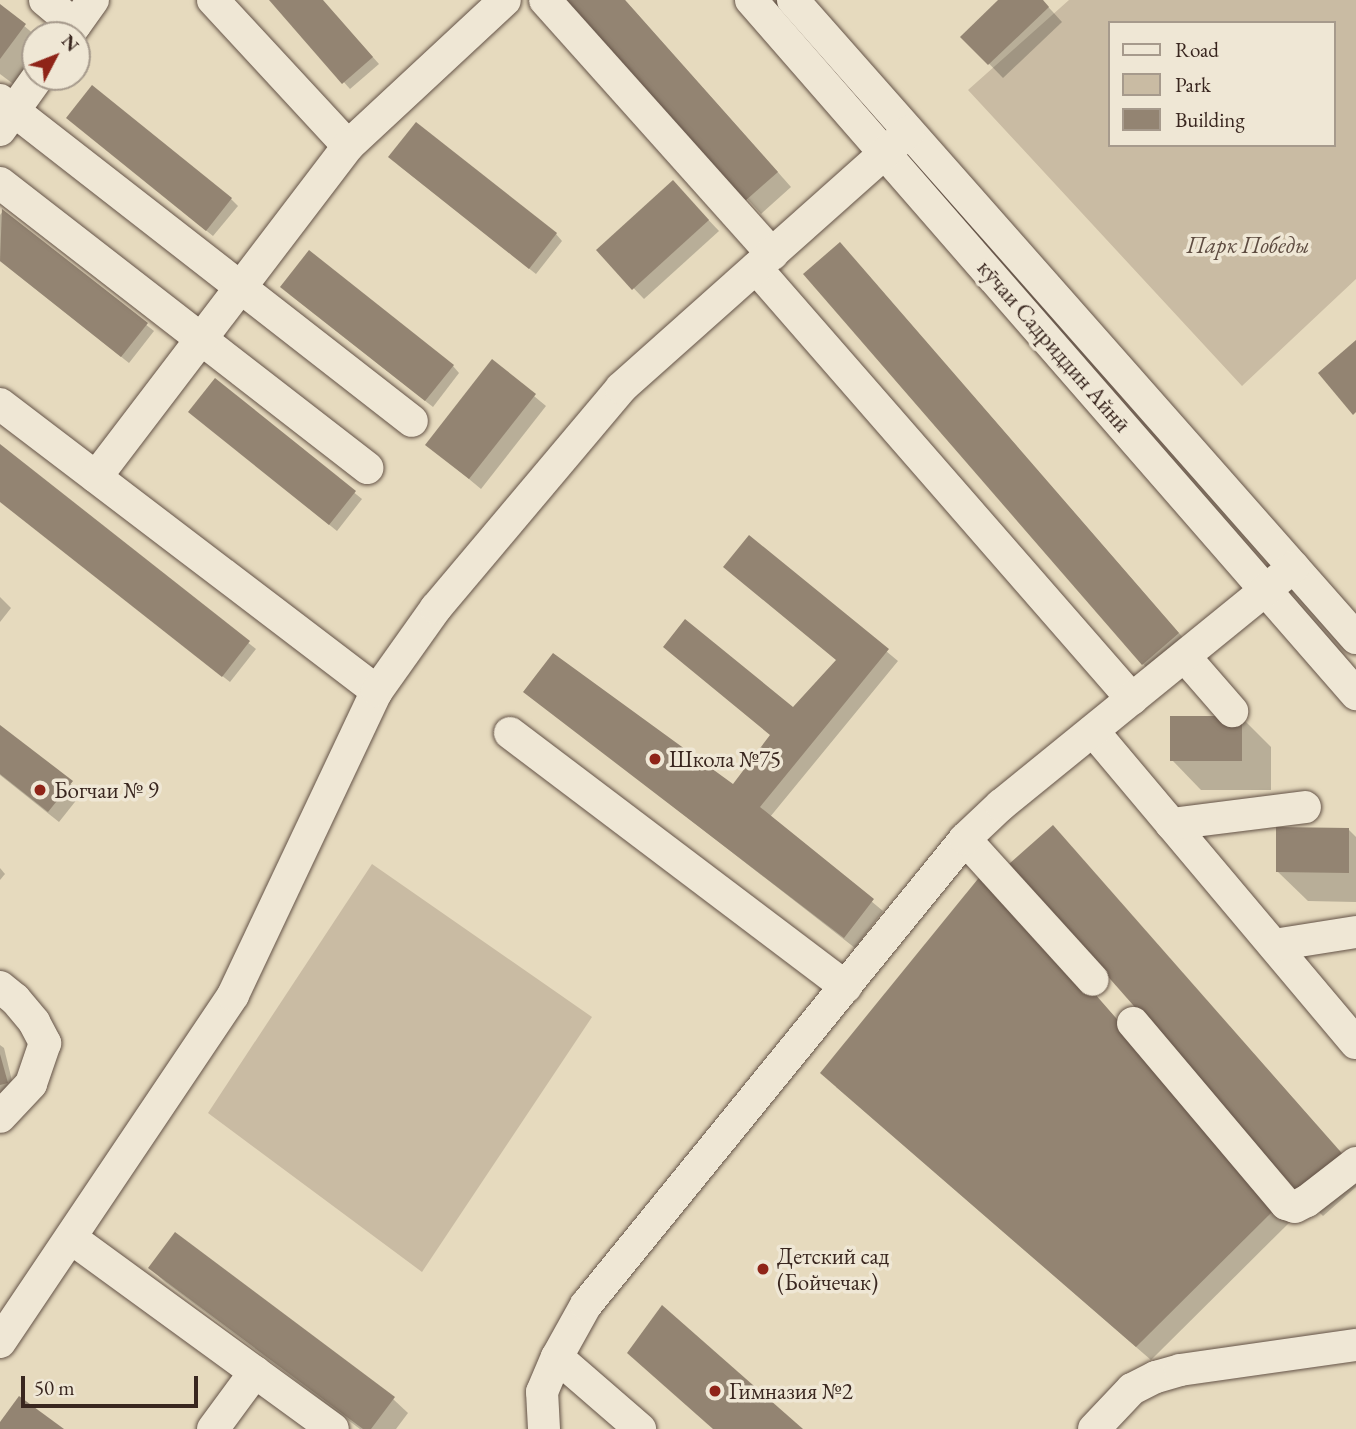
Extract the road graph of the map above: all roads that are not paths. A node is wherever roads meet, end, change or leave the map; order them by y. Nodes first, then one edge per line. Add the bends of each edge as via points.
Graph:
1 (45, 0) edge
2 (213, 0) edge
3 (505, 0) edge
4 (545, 0) edge
5 (751, 0) edge
6 (793, 0) edge
7 (79, 20) edge
8 (26, 91) edge
9 (5, 114) edge
10 (897, 142) junction
11 (348, 146) junction
12 (0, 183) edge
13 (764, 261) junction
14 (242, 287) junction
15 (202, 339) junction
16 (0, 404) edge
17 (411, 421) dead end
18 (368, 468) dead end
19 (96, 477) junction
20 (1294, 566) junction
21 (1266, 592) junction
22 (1356, 638) edge
23 (1185, 657) junction
24 (377, 691) junction
25 (1356, 694) edge
26 (1132, 699) junction
27 (1232, 710) dead end
28 (1093, 731) junction
29 (510, 733) dead end
30 (1306, 807) dead end
31 (1171, 824) junction
32 (965, 839) junction
33 (1356, 932) edge
34 (1274, 945) junction
35 (1093, 980) dead end
36 (846, 986) junction
37 (0, 987) edge
38 (1133, 1023) dead end
39 (1356, 1043) edge
40 (0, 1117) edge
41 (1356, 1163) edge
42 (72, 1238) junction
43 (0, 1342) edge
44 (1356, 1345) edge
45 (557, 1357) junction
46 (255, 1372) junction
47 (213, 1429) edge
48 (333, 1429) edge
49 (544, 1429) edge
50 (640, 1429) edge
51 (1094, 1429) edge

1 - 7 street
2 - 11 street
3 - 11 street
4 - 13 street
5 - 10 street, кӯчаи Садриддин Айнӣ
6 - 10 street, кӯчаи Садриддин Айнӣ
8 - 9 street
9 - 14 street
10 - 13 street
10 - 20 street, кӯчаи Садриддин Айнӣ
10 - 21 street, кӯчаи Садриддин Айнӣ
11 - 14 street
12 - 15 street
13 - 24 street via 621,388 436,608
13 - 26 street
14 - 15 street
14 - 17 street
15 - 18 street
15 - 19 street
16 - 19 street
19 - 24 street
20 - 21 street
20 - 22 street, кӯчаи Садриддин Айнӣ
21 - 23 street
21 - 25 street, кӯчаи Садриддин Айнӣ
23 - 26 street
23 - 27 street
24 - 42 street via 233,995
26 - 28 street
28 - 31 street
28 - 32 street
29 - 36 street
30 - 31 street
31 - 34 street
32 - 35 street
32 - 36 street
33 - 34 street
34 - 39 street
36 - 45 street via 586,1306
37 - 40 street via 22,1006 45,1043 31,1084
38 - 41 street via 1286,1204 1295,1207 1307,1200
42 - 43 street
42 - 46 street
44 - 51 street via 1156,1377 1132,1390
45 - 49 street via 542,1392
45 - 50 street
46 - 47 street
46 - 48 street

